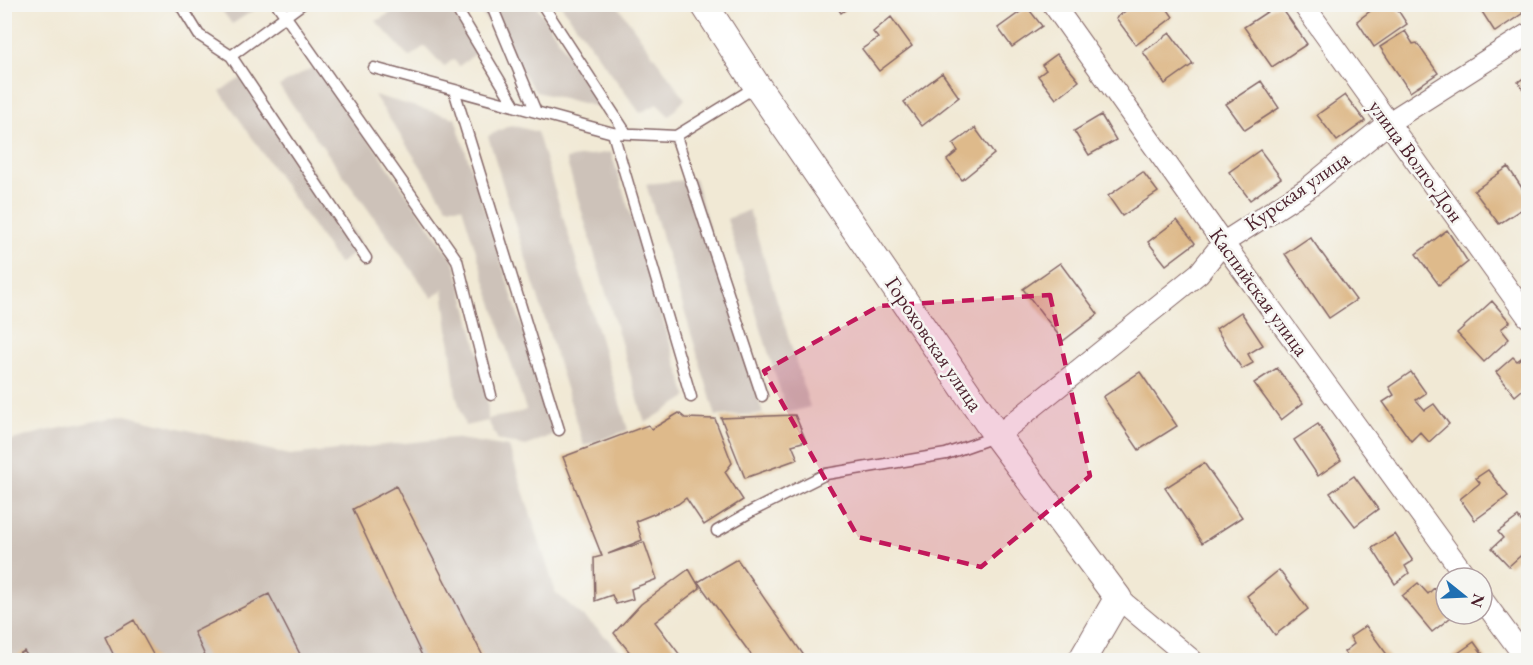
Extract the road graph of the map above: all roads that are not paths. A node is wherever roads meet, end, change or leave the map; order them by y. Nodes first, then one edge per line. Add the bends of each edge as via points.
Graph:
1 (180, 4) edge
2 (277, 4) edge
3 (302, 4) edge
4 (491, 4) edge
5 (542, 4) edge
6 (704, 4) edge
7 (1053, 4) edge
8 (1303, 4) edge
9 (455, 6) dead end
10 (285, 16) junction
11 (1528, 34) edge
12 (231, 56) junction
13 (374, 68) dead end
14 (758, 86) junction
15 (454, 90) junction
16 (515, 106) junction
17 (536, 112) junction
18 (1388, 123) junction
19 (613, 133) junction
20 (626, 133) junction
21 (675, 136) junction
22 (1223, 243) junction
23 (366, 258) dead end
24 (1528, 317) edge
25 (491, 395) dead end
26 (762, 396) dead end
27 (690, 397) dead end
28 (559, 430) dead end
29 (997, 436) junction
30 (717, 531) dead end
31 (1458, 566) edge
32 (1118, 598) junction
33 (1494, 615) edge
34 (1083, 660) edge
35 (1192, 660) edge
36 (1527, 660) edge

1 - 12 lane via 200,35
2 - 10 lane
3 - 10 lane
4 - 17 lane
5 - 20 lane
6 - 14 street, Гороховская улица
7 - 22 street, Каспийская улица
8 - 18 street, улица Волго-Дон
9 - 16 lane
10 - 12 lane
10 - 25 lane via 457,260
11 - 18 street, Курская улица
12 - 23 lane
13 - 15 lane
14 - 21 lane
14 - 29 street, Гороховская улица
15 - 16 lane
15 - 28 lane
16 - 17 lane
17 - 19 lane
18 - 22 street, Курская улица via 1307,189
18 - 24 street, улица Волго-Дон
19 - 20 lane
19 - 27 lane
20 - 21 lane
21 - 26 lane
22 - 29 street, Курская улица via 1199,273
22 - 31 street, Каспийская улица
29 - 30 lane via 946,454 826,474
29 - 32 street, Гороховская улица
32 - 34 street
32 - 35 street, Гороховская улица
33 - 36 street

